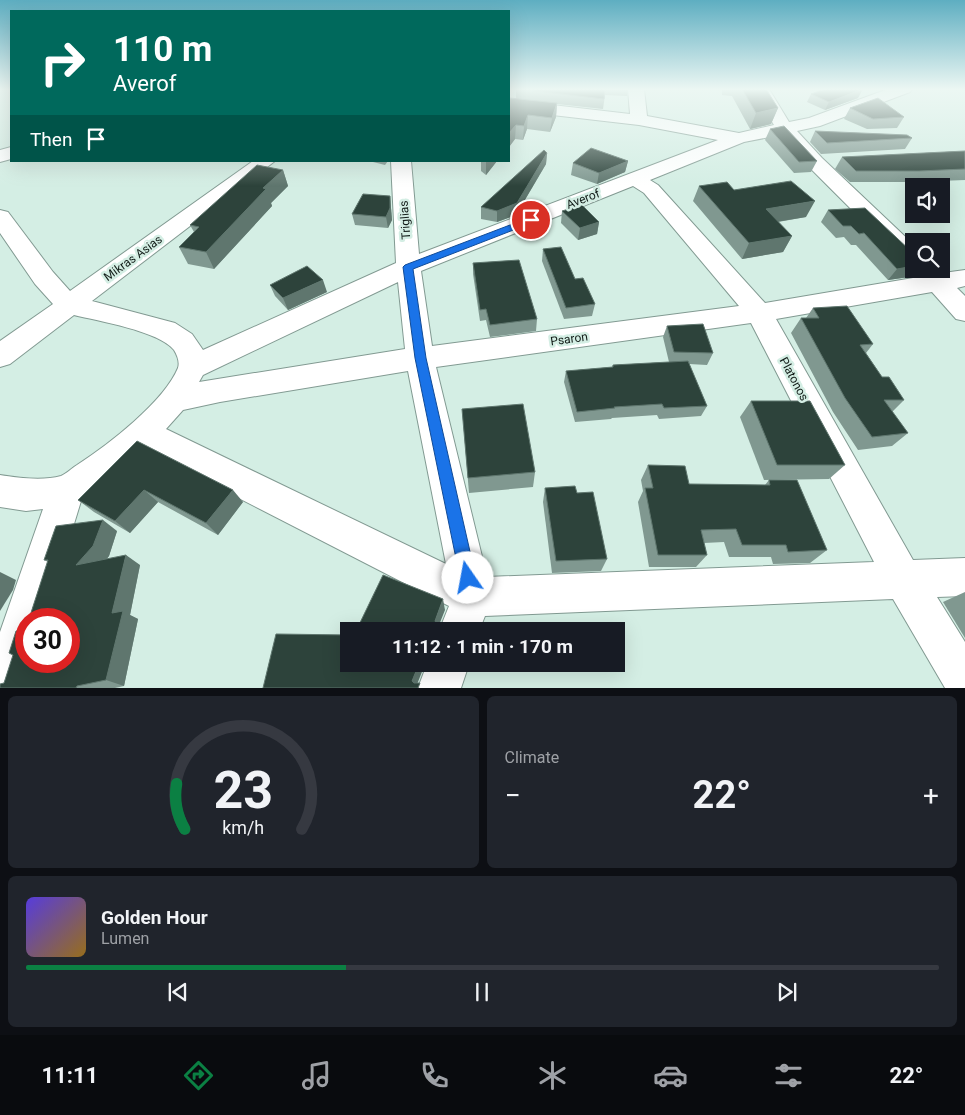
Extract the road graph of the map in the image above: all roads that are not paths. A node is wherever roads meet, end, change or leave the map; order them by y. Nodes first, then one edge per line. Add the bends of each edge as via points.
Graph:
1 (646, 121) edge
2 (780, 121) edge
3 (816, 121) edge
4 (785, 129) junction
5 (739, 138) junction
6 (844, 161) edge
7 (265, 162) edge
8 (401, 162) edge
9 (815, 162) junction
10 (636, 179) junction
11 (0, 218) edge
12 (905, 250) edge
13 (408, 267) junction
14 (950, 277) edge
15 (916, 278) edge
16 (933, 278) edge
17 (965, 278) edge
18 (68, 306) junction
19 (965, 312) edge
20 (759, 313) junction
21 (0, 356) edge
22 (420, 358) junction
23 (193, 367) junction
24 (174, 400) junction
25 (142, 433) junction
26 (0, 490) edge
27 (66, 491) junction
28 (965, 577) edge
29 (902, 579) junction
30 (472, 597) junction
31 (462, 622) edge
32 (445, 672) edge
33 (965, 681) edge
34 (2, 688) edge
35 (439, 688) edge

1 - 5 street
2 - 4 street
3 - 4 street, Averof
4 - 5 street, Averof
4 - 9 street
5 - 10 street, Averof
6 - 9 street
7 - 18 street, Mikras Asias
8 - 13 street, Triglias
9 - 12 street
10 - 13 street, Averof
10 - 20 street, Platonos via 651,189
11 - 18 street
13 - 22 street, Triglias
13 - 23 street, Averof
14 - 17 street, Psaron
15 - 20 street, Psaron
16 - 19 street
18 - 21 street, Mikras Asias
18 - 23 street via 128,318 165,330 182,341 191,354
20 - 22 street, Psaron
20 - 29 street, Platonos
22 - 24 street, Psaron
22 - 30 street, Triglias
23 - 24 street
24 - 25 street
25 - 27 street via 109,462
25 - 30 street
26 - 27 street via 26,495
27 - 34 street
28 - 29 street
29 - 30 street
29 - 33 street, Platonos
30 - 31 street
32 - 35 street

